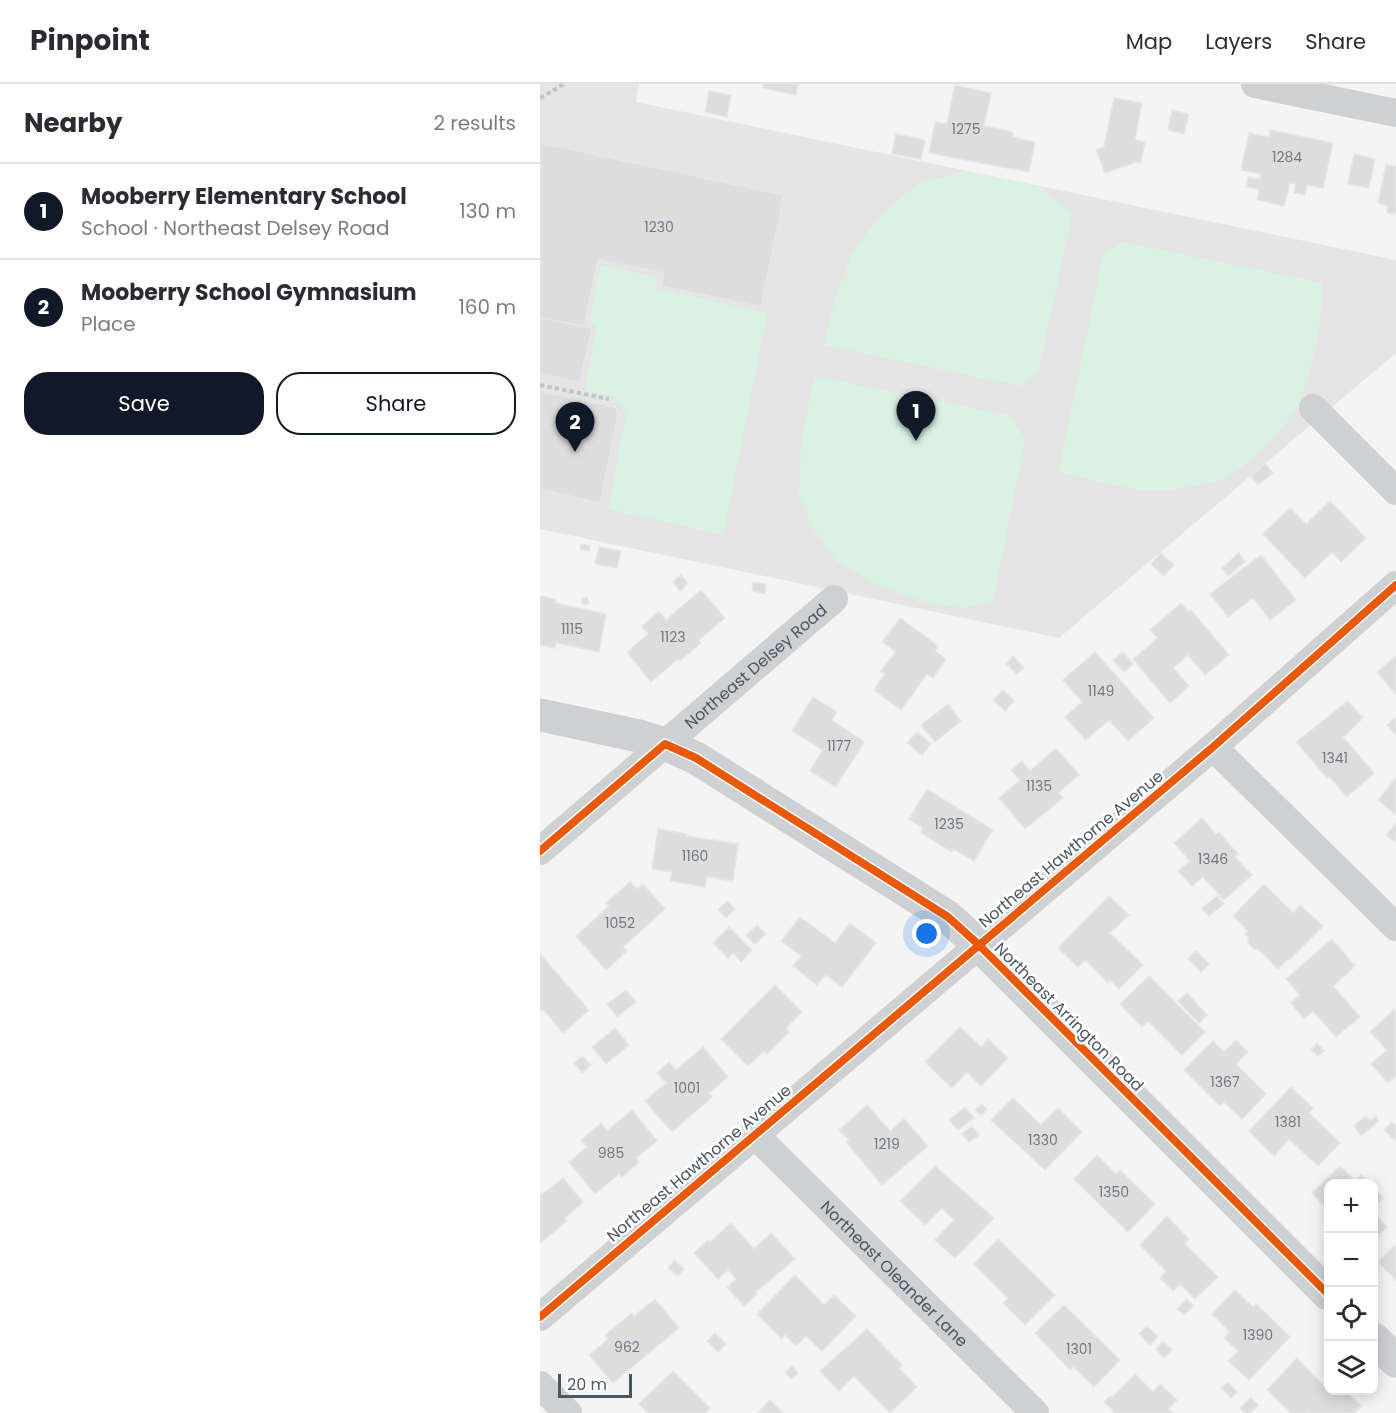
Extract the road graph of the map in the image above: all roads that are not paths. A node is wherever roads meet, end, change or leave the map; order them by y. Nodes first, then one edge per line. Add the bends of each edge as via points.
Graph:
1 (1255, 84) edge
2 (1396, 113) edge
3 (1313, 408) dead end
4 (1396, 491) edge
5 (1396, 585) edge
6 (834, 598) dead end
7 (540, 715) edge
8 (665, 744) junction
9 (1213, 747) junction
10 (540, 851) edge
11 (1396, 927) edge
12 (979, 945) junction
13 (754, 1134) junction
14 (1324, 1289) edge
15 (540, 1317) edge
16 (1376, 1341) edge
17 (1396, 1361) edge
18 (540, 1385) edge
19 (568, 1413) edge
20 (1035, 1413) edge

1 - 2 street
3 - 4 street
5 - 9 street, Northeast Hawthorne Avenue
6 - 8 street, Northeast Delsey Road
7 - 8 street, Northeast Arrington Road
8 - 10 street, Northeast Delsey Road
8 - 12 street, Northeast Arrington Road via 696,758 948,917
9 - 11 street
9 - 12 street, Northeast Hawthorne Avenue
12 - 13 street, Northeast Hawthorne Avenue
12 - 14 street, Northeast Arrington Road
13 - 15 street, Northeast Hawthorne Avenue
13 - 20 street, Northeast Oleander Lane
16 - 17 street
18 - 19 street

